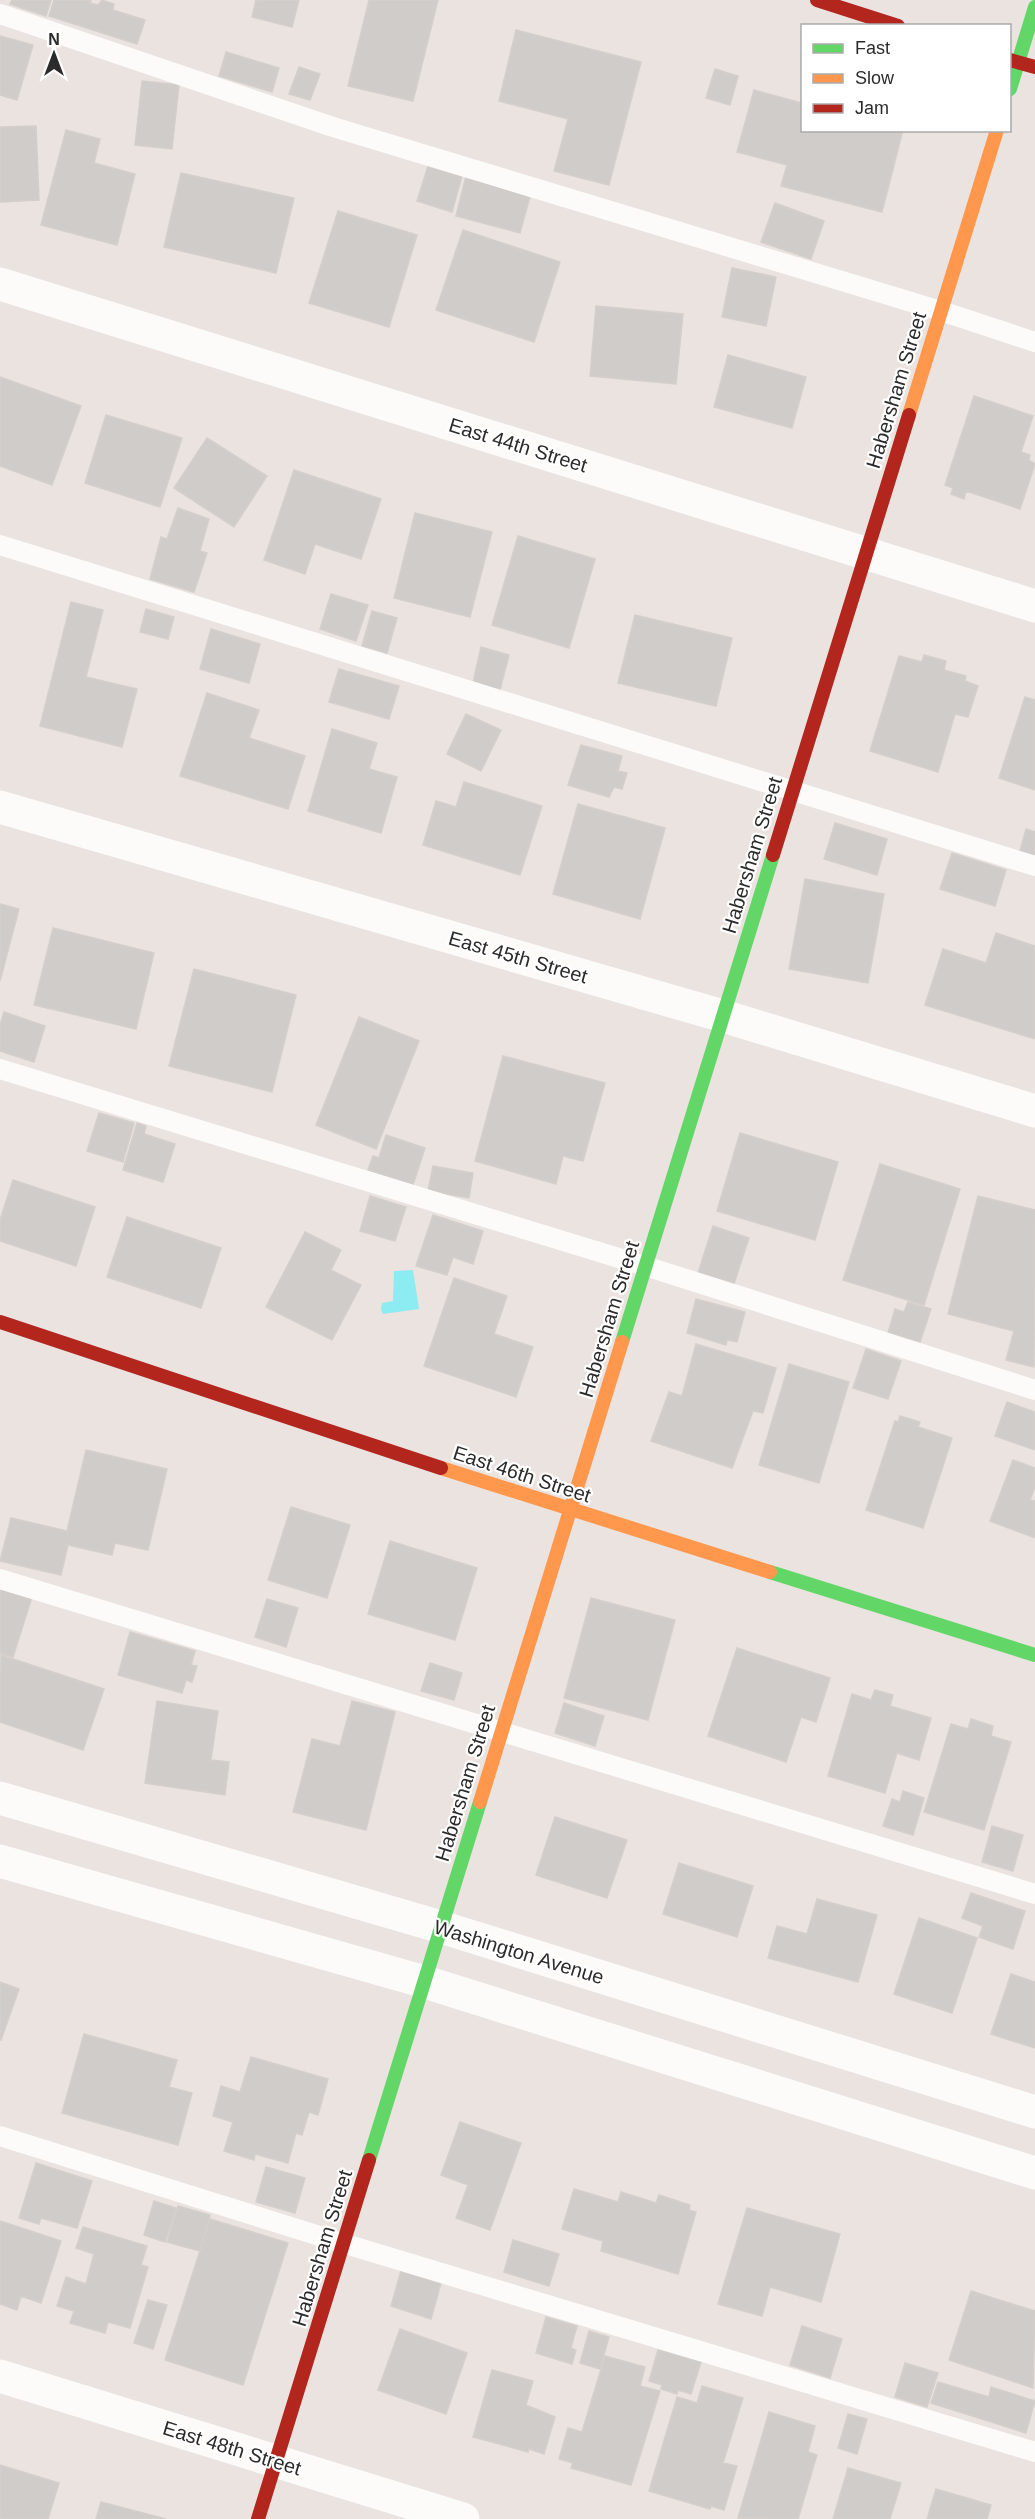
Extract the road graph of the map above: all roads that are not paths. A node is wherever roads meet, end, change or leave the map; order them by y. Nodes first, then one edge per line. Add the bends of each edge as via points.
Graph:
1 (817, 0) edge
2 (1035, 7) edge
3 (0, 14) edge
4 (892, 24) edge
5 (1014, 61) edge
6 (1035, 67) edge
7 (1011, 82) edge
8 (996, 132) edge
9 (0, 284) edge
10 (941, 311) junction
11 (1035, 342) edge
12 (0, 545) edge
13 (866, 552) junction
14 (1035, 606) edge
15 (792, 790) junction
16 (0, 807) edge
17 (1035, 866) edge
18 (723, 1016) junction
19 (0, 1069) edge
20 (1035, 1111) edge
21 (645, 1266) junction
22 (0, 1322) edge
23 (1035, 1390) edge
24 (570, 1510) junction
25 (0, 1579) edge
26 (1035, 1655) edge
27 (502, 1732) junction
28 (0, 1798) edge
29 (0, 1861) edge
30 (1035, 1894) edge
31 (441, 1927) junction
32 (424, 1982) junction
33 (1035, 2112) edge
34 (0, 2136) edge
35 (1035, 2172) edge
36 (345, 2242) junction
37 (0, 2376) edge
38 (1035, 2452) edge
39 (276, 2461) junction
40 (258, 2519) edge
41 (463, 2519) edge

1 - 4 street
2 - 5 street
3 - 10 lane via 333,127
5 - 6 street
5 - 7 street
8 - 10 street, Habersham Street
9 - 13 street, East 44th Street
10 - 11 lane
10 - 13 street, Habersham Street
12 - 15 lane
13 - 14 street, East 44th Street
13 - 15 street, Habersham Street
15 - 17 lane
15 - 18 street, Habersham Street
16 - 18 street, East 45th Street
18 - 20 street, East 45th Street
18 - 21 street, Habersham Street
19 - 21 lane
21 - 23 lane
21 - 24 street, Habersham Street
22 - 24 street, East 46th Street
24 - 26 street, East 46th Street
24 - 27 street, Habersham Street
25 - 27 lane
27 - 30 lane
27 - 31 street, Habersham Street
28 - 31 street, Washington Avenue
29 - 32 street
31 - 32 street, Habersham Street
31 - 33 street, Washington Avenue
32 - 35 street
32 - 36 street, Habersham Street
34 - 36 lane
36 - 38 lane
36 - 39 street, Habersham Street
37 - 39 street, East 48th Street
39 - 40 street, Habersham Street
39 - 41 street, East 48th Street

